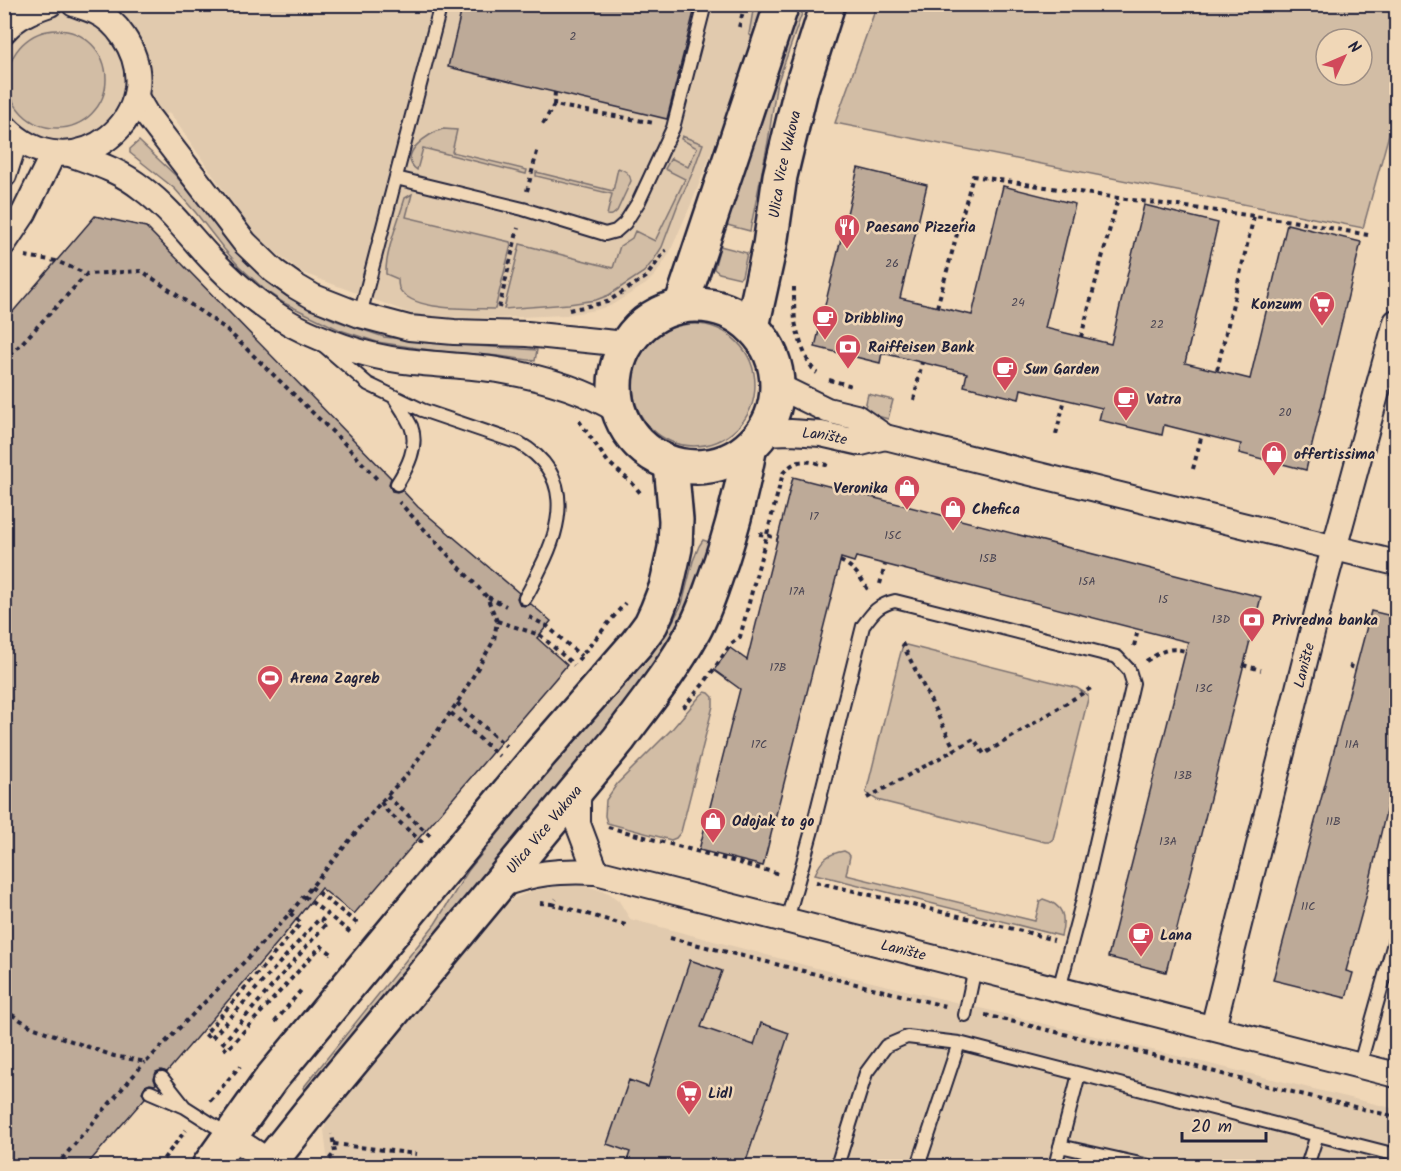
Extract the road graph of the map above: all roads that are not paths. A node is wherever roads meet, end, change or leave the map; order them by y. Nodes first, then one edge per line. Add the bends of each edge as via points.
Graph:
1 (50, 4) edge
2 (74, 4) edge
3 (441, 4) edge
4 (705, 4) edge
5 (782, 4) edge
6 (828, 4) edge
7 (8, 20) edge
8 (136, 97) junction
9 (10, 132) edge
10 (61, 154) junction
11 (4, 175) edge
12 (396, 178) junction
13 (10, 248) edge
14 (681, 306) junction
15 (360, 315) junction
16 (1396, 322) edge
17 (752, 327) junction
18 (307, 332) junction
19 (625, 344) junction
20 (1389, 376) edge
21 (778, 386) junction
22 (394, 397) junction
23 (618, 411) junction
24 (885, 437) junction
25 (756, 442) junction
26 (671, 464) junction
27 (394, 489) road end
28 (1334, 548) junction
29 (1396, 563) edge
30 (525, 598) dead end
31 (580, 784) junction
32 (596, 872) junction
33 (497, 886) junction
34 (787, 920) junction
35 (1396, 936) edge
36 (975, 968) junction
37 (1059, 989) junction
38 (965, 1015) dead end
39 (1213, 1028) junction
40 (959, 1043) junction
41 (1359, 1066) junction
42 (1079, 1074) junction
43 (1396, 1075) edge
44 (162, 1078) dead end
45 (150, 1092) dead end
46 (185, 1107) junction
47 (1317, 1134) junction
48 (230, 1136) junction
49 (1060, 1146) junction
50 (1396, 1155) edge
51 (271, 1165) edge
52 (209, 1167) edge
53 (837, 1167) edge
54 (918, 1167) edge
55 (1055, 1167) edge
56 (1149, 1167) edge
57 (1307, 1167) edge

1 - 7 street
2 - 8 street via 98,12 117,27 131,48 137,72
3 - 12 lane
4 - 12 lane via 673,128 639,201 616,231 605,234
5 - 14 street
6 - 17 street, Ulica Vice Vukova via 790,132
8 - 10 street via 127,118 112,136 92,148
8 - 15 street via 225,218 261,259 304,291
9 - 10 street via 33,149
9 - 11 street
10 - 13 street via 24,213
10 - 18 street via 115,170 144,189 249,294
12 - 15 lane
14 - 17 street via 705,304 728,311
14 - 19 street via 662,311 642,324
15 - 19 street via 409,328
16 - 20 street, Lanište
17 - 21 street via 772,358
18 - 22 lane via 368,384
18 - 23 street via 381,357 497,370 541,380 582,392
19 - 23 street via 614,382
20 - 28 street, Lanište
21 - 24 street, Lanište via 827,410 856,417
21 - 25 street via 768,425
22 - 27 lane via 412,428 413,442 409,465
22 - 30 lane via 519,443 545,464 558,494 557,528
23 - 26 street via 638,444
24 - 25 street, Lanište via 861,443 791,432
24 - 28 street, Lanište
25 - 26 street via 735,460 699,468
25 - 31 street, Ulica Vice Vukova via 728,543 692,635 650,698
26 - 48 street via 675,548 666,588 651,624 271,1079
28 - 29 street, Lanište
28 - 39 street, Lanište
31 - 32 street via 578,824
31 - 33 street, Ulica Vice Vukova
32 - 33 street, Lanište via 543,873
32 - 34 street, Lanište
33 - 51 street, Ulica Vice Vukova via 317,1103
34 - 36 street, Lanište
34 - 37 lane via 863,626 871,614 885,603 895,601 1117,657 1129,670 1133,683
35 - 41 lane
36 - 37 street, Lanište
36 - 38 lane
37 - 39 street, Lanište
39 - 41 street, Lanište
40 - 42 lane
40 - 53 lane via 907,1037 886,1046 866,1073
40 - 54 lane
41 - 43 street, Lanište
42 - 47 lane
42 - 49 lane
44 - 46 lane
45 - 46 lane
46 - 48 lane
47 - 50 lane
47 - 57 lane
48 - 51 street
48 - 52 street
49 - 55 lane
49 - 56 lane

